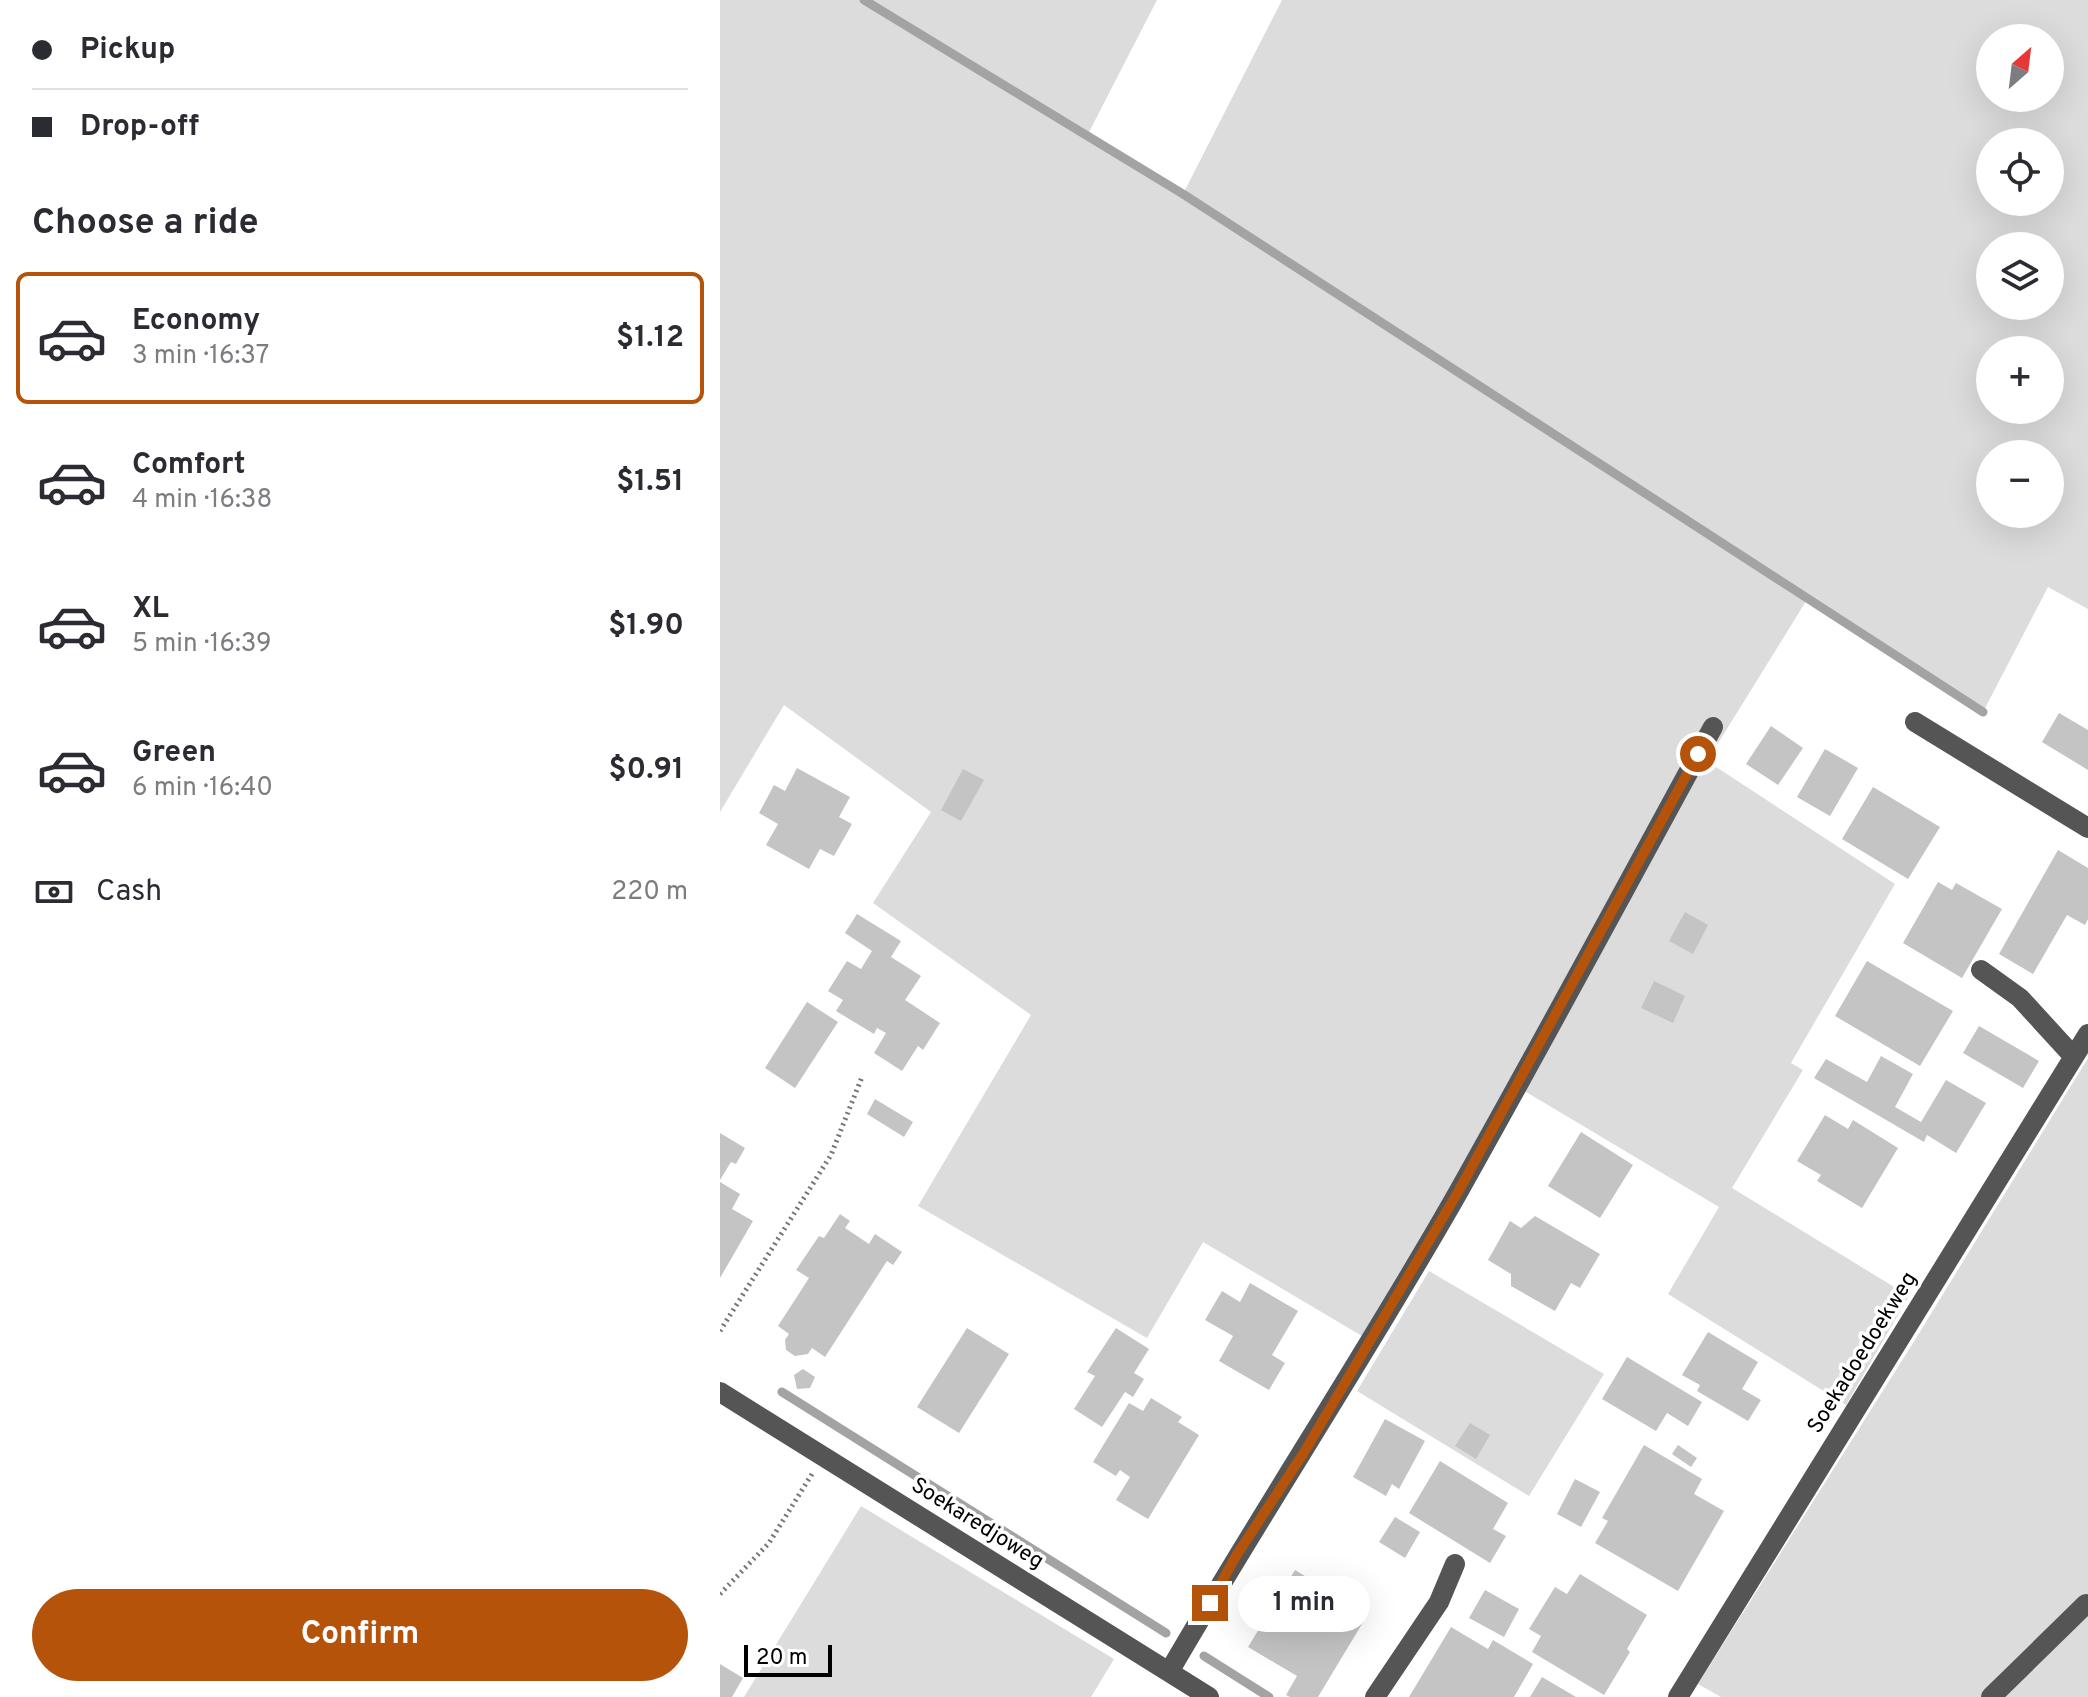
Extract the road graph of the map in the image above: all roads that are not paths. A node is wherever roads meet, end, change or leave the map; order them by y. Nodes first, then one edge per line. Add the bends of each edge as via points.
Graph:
1 (1915, 722) dead end
2 (1713, 727) dead end
3 (2088, 828) edge
4 (1981, 970) dead end
5 (2088, 1034) edge
6 (2074, 1057) junction
7 (720, 1392) edge
8 (1455, 1564) dead end
9 (2086, 1604) edge
10 (1169, 1672) junction
11 (1209, 1697) edge
12 (1375, 1697) edge
13 (1678, 1697) edge
14 (1991, 1697) edge

1 - 3 street
2 - 10 street via 1458,1192
4 - 6 street via 2020,998
5 - 6 street, Soekadoedoekweg
6 - 13 street, Soekadoedoekweg
7 - 10 street, Soekaredjoweg
8 - 12 street via 1439,1602
9 - 14 street
10 - 11 street, Soekaredjoweg

